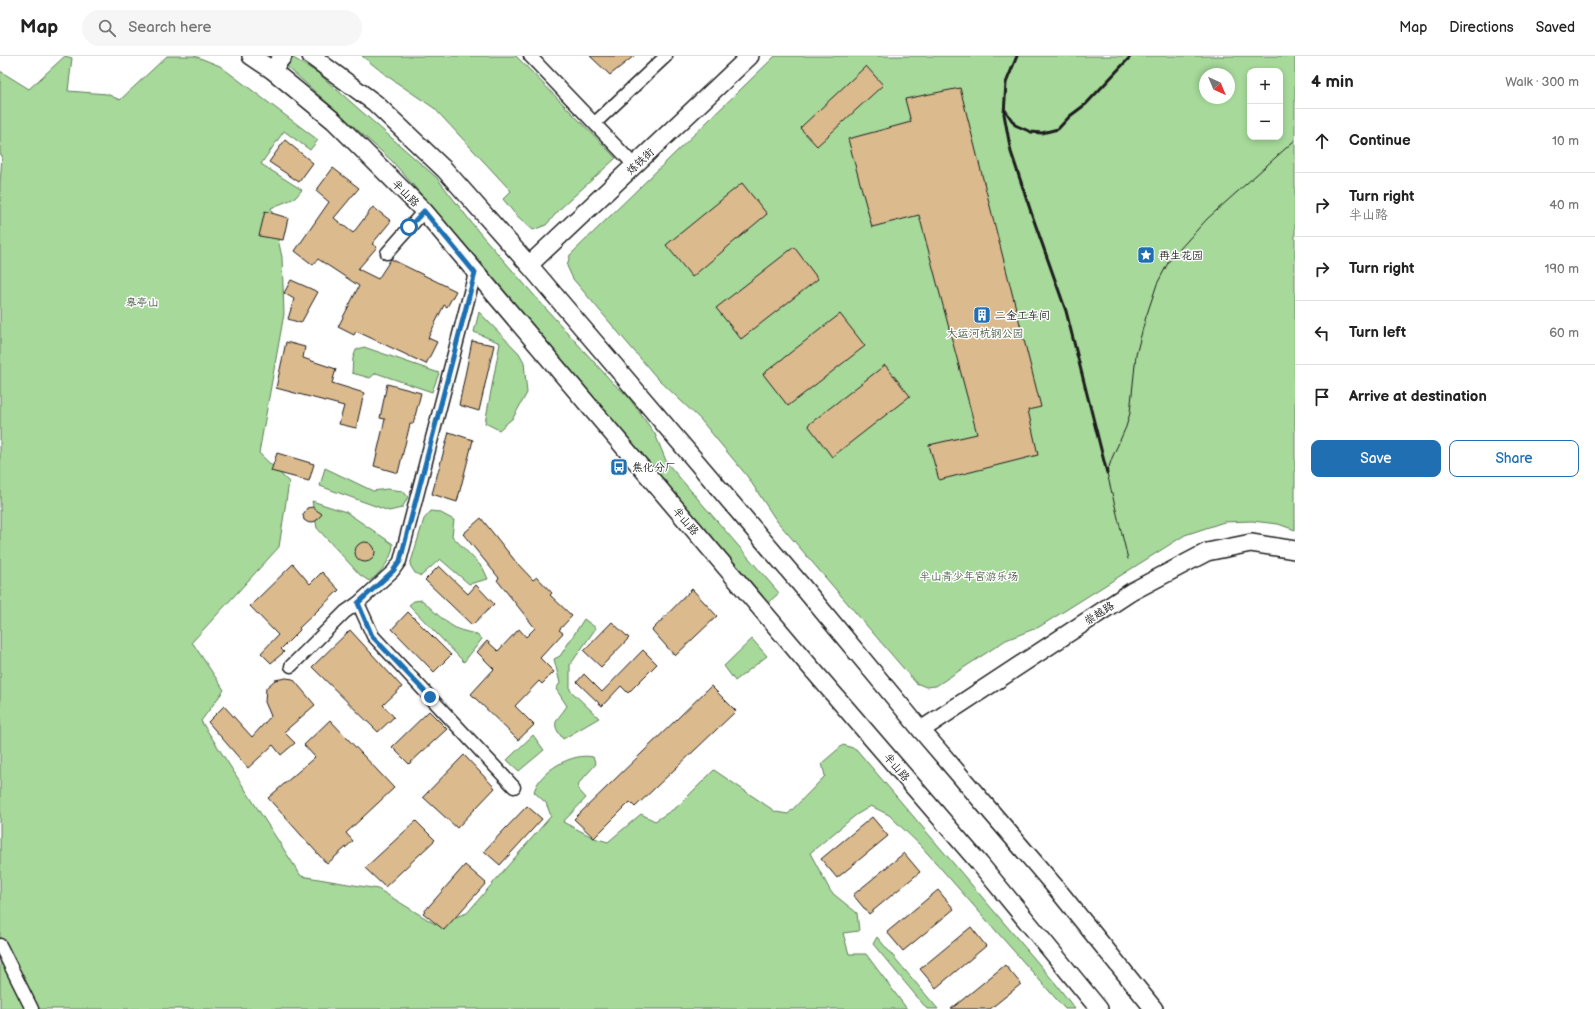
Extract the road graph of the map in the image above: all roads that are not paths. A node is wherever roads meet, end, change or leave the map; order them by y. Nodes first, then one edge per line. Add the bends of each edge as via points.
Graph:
1 (251, 56) edge
2 (283, 56) edge
3 (311, 56) edge
4 (666, 56) edge
5 (750, 56) edge
6 (532, 57) edge
7 (272, 70) junction
8 (595, 124) junction
9 (635, 166) junction
10 (424, 211) junction
11 (387, 253) dead end
12 (529, 265) junction
13 (475, 273) junction
14 (1295, 550) edge
15 (358, 603) junction
16 (291, 666) dead end
17 (921, 730) junction
18 (514, 787) dead end
19 (0, 945) edge
20 (32, 1009) edge
21 (1099, 1009) edge
22 (1154, 1009) edge

1 - 7 main road, 半山路
2 - 7 main road
3 - 12 main road via 375,103 445,170
4 - 8 street
5 - 9 main road, 炼铁街
6 - 8 street
7 - 10 main road, 半山路 via 334,121
8 - 9 street
9 - 12 main road, 炼铁街
10 - 11 street
10 - 13 main road, 半山路
12 - 17 main road
13 - 15 street via 400,561 393,571
13 - 21 main road, 半山路 via 980,864
14 - 17 main road, 崇越路 via 1251,543 1207,552 1131,592
15 - 16 street via 345,612
15 - 18 street via 372,636
17 - 22 main road via 1057,889
19 - 20 street

